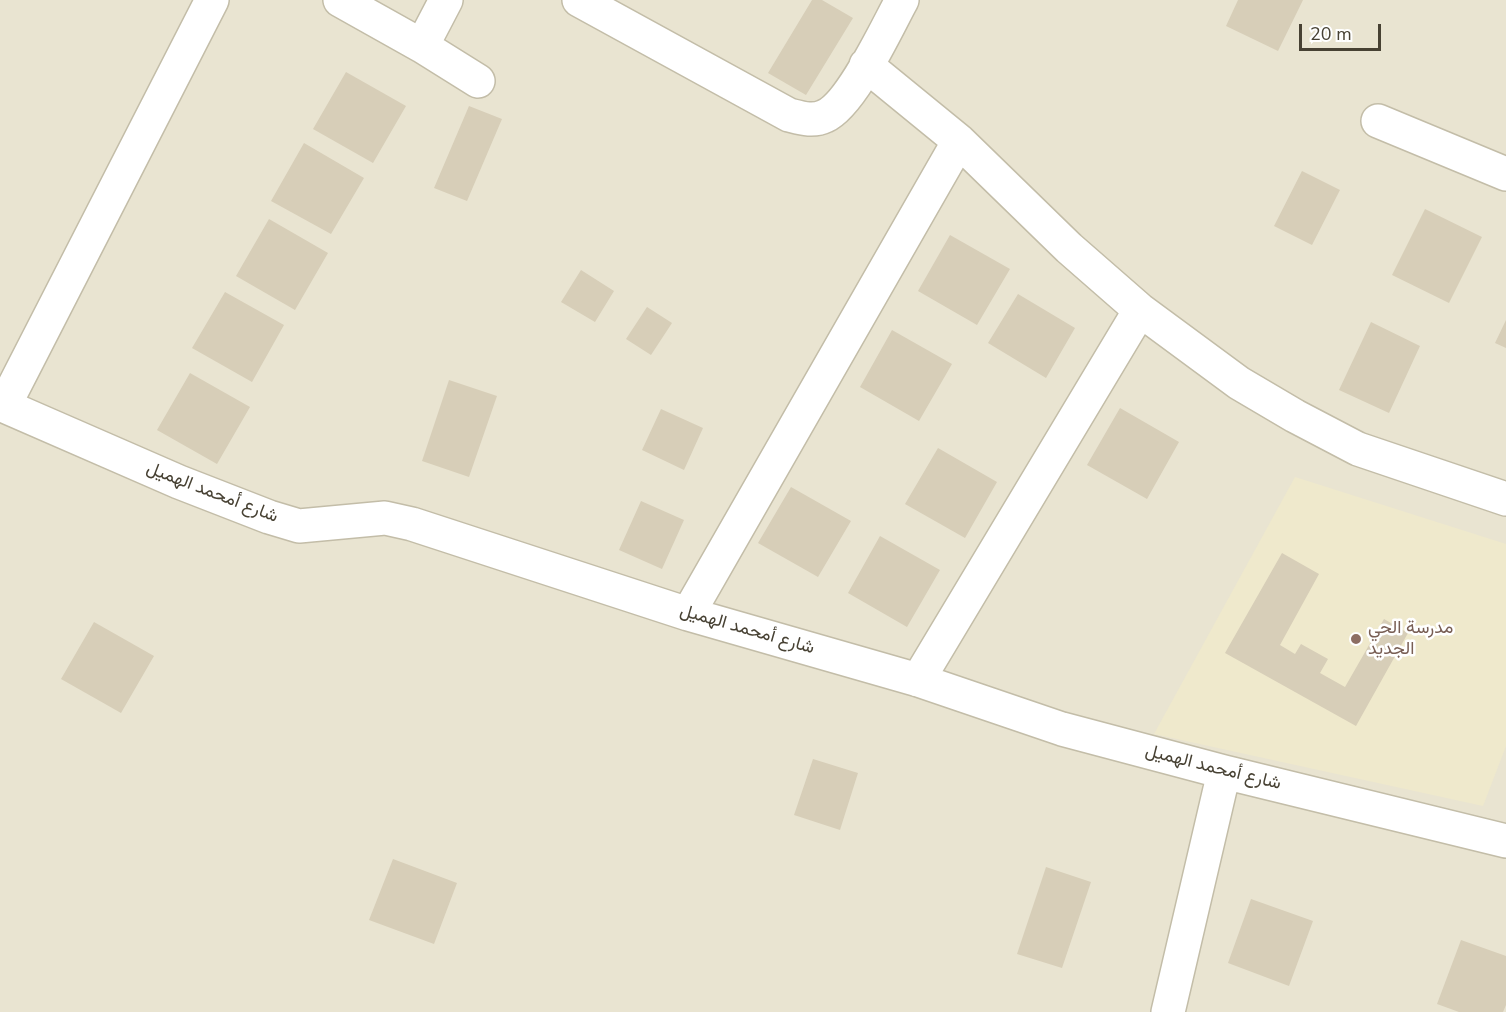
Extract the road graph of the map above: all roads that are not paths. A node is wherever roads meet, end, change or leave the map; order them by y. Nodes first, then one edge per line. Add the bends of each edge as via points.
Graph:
1 (212, 0) edge
2 (340, 0) edge
3 (446, 0) edge
4 (579, 0) edge
5 (902, 0) edge
6 (422, 46) junction
7 (866, 65) junction
8 (478, 81) dead end
9 (1378, 121) dead end
10 (959, 141) junction
11 (1506, 174) edge
12 (1140, 310) junction
13 (2, 405) edge
14 (1506, 499) edge
15 (688, 614) junction
16 (918, 680) junction
17 (1224, 772) junction
18 (1506, 841) edge
19 (1168, 1012) edge

1 - 13 street
2 - 6 street
3 - 6 street
4 - 7 street via 789,115 806,120 823,118 836,110
5 - 7 street
6 - 8 street
7 - 10 street
9 - 11 street
10 - 12 street via 1069,248
10 - 15 street
12 - 14 street via 1239,383 1358,449
12 - 16 street
13 - 15 street, شارع أمحمد الهميل via 179,482 298,526 386,518
15 - 16 street, شارع أمحمد الهميل
16 - 17 street, شارع أمحمد الهميل via 1062,729
17 - 18 street, شارع أمحمد الهميل
17 - 19 street

